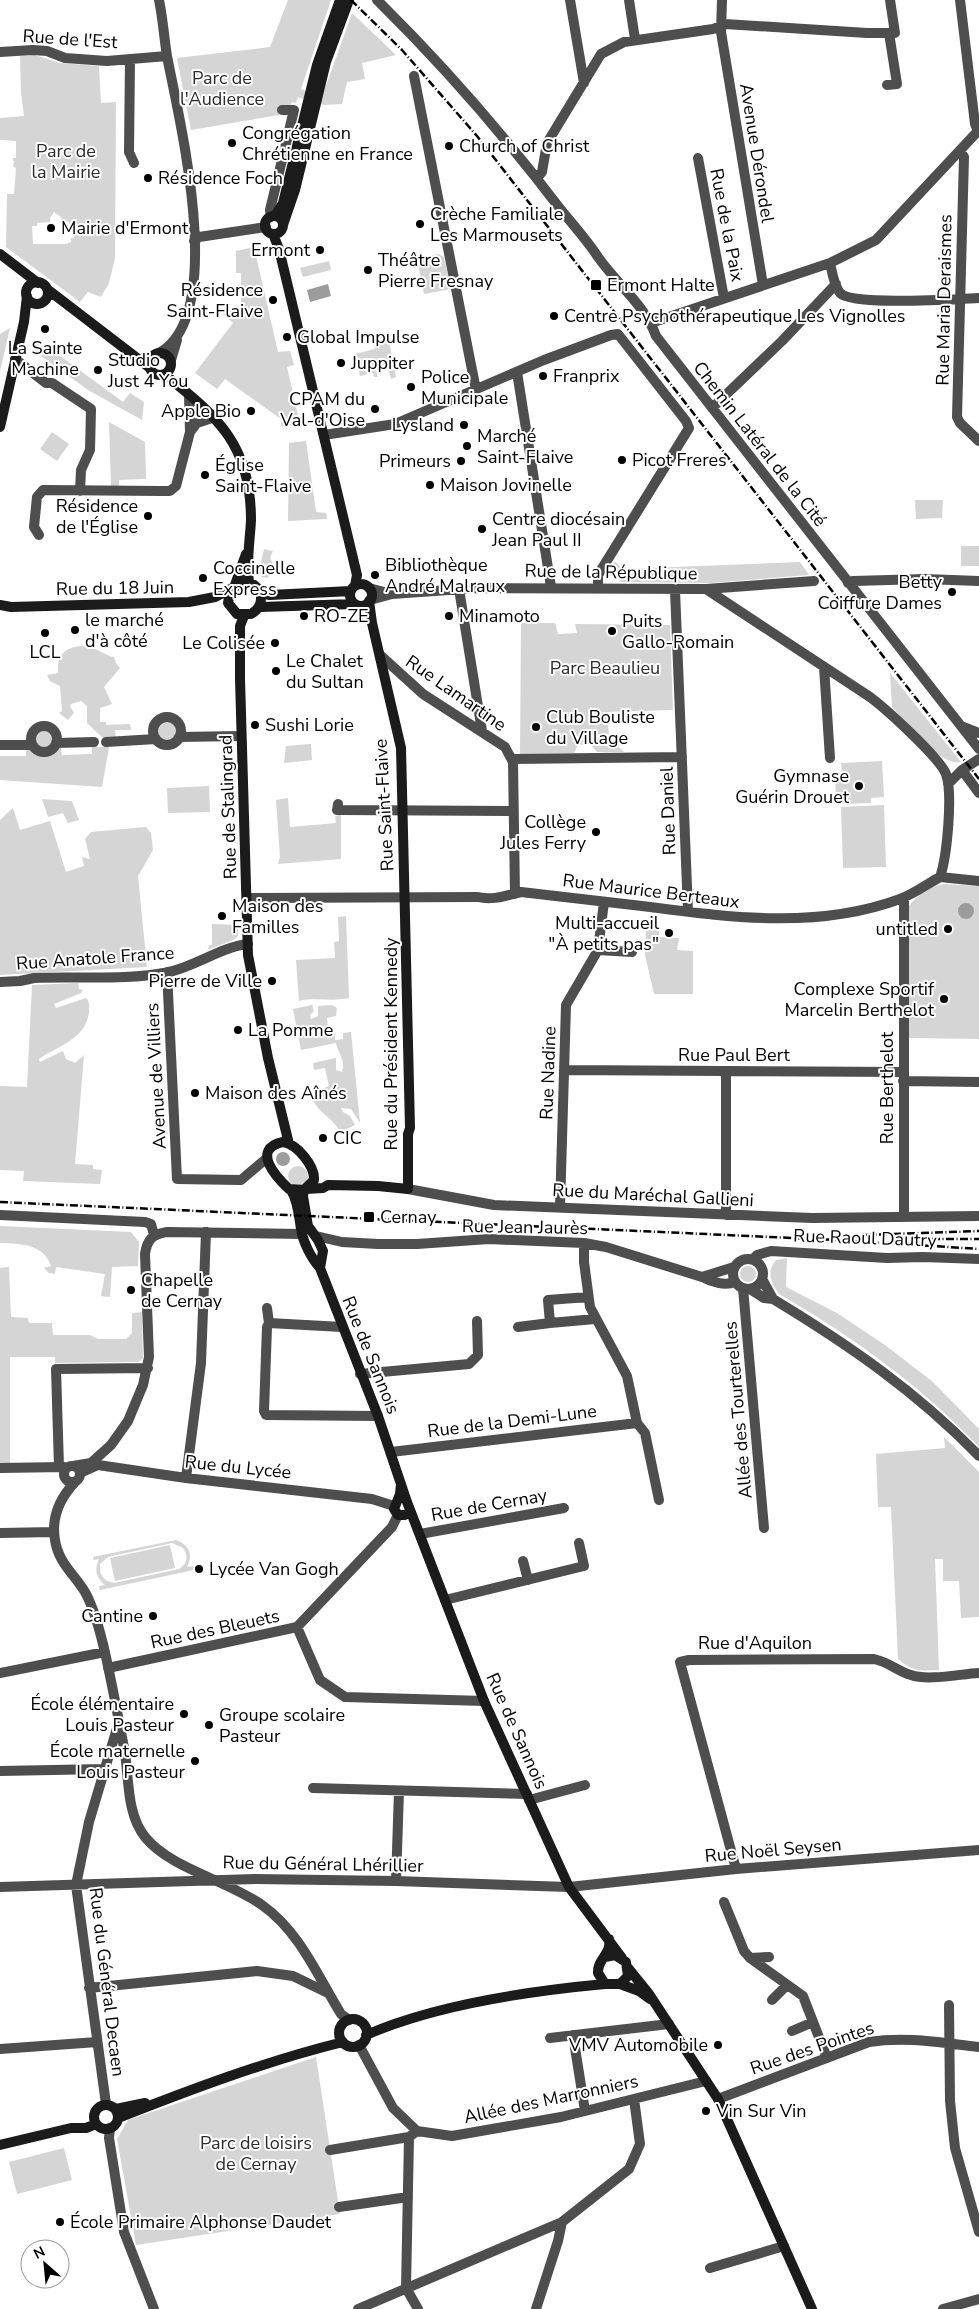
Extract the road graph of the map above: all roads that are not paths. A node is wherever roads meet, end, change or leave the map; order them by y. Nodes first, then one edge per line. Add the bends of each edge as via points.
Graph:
1 (159, 0) edge
2 (349, 0) edge
3 (377, 0) edge
4 (570, 0) edge
5 (629, 0) edge
6 (722, 0) edge
7 (890, 0) edge
8 (960, 0) edge
9 (340, 8) edge
10 (720, 26) junction
11 (889, 33) junction
12 (635, 40) junction
13 (0, 52) edge
14 (167, 56) junction
15 (130, 59) junction
16 (414, 76) dead end
17 (584, 82) junction
18 (887, 85) dead end
19 (282, 110) dead end
20 (978, 130) edge
21 (960, 151) junction
22 (698, 158) dead end
23 (134, 163) dead end
24 (537, 178) junction
25 (274, 225) junction
26 (194, 241) junction
27 (0, 254) edge
28 (830, 263) junction
29 (22, 272) junction
30 (836, 284) junction
31 (763, 285) junction
32 (44, 290) junction
33 (27, 293) junction
34 (724, 298) junction
35 (979, 298) edge
36 (960, 299) junction
37 (36, 304) junction
38 (24, 322) junction
39 (651, 323) junction
40 (178, 334) junction
41 (156, 354) junction
42 (134, 355) junction
43 (15, 359) junction
44 (150, 368) junction
45 (170, 371) junction
46 (517, 372) junction
47 (476, 390) junction
48 (190, 396) junction
49 (712, 408) junction
50 (215, 417) junction
51 (0, 428) edge
52 (190, 432) junction
53 (324, 435) junction
54 (979, 441) edge
55 (80, 491) junction
56 (39, 534) dead end
57 (249, 548) junction
58 (814, 581) dead end
59 (979, 581) edge
60 (248, 582) junction
61 (848, 583) junction
62 (359, 585) junction
63 (551, 587) junction
64 (233, 588) junction
65 (598, 588) junction
66 (459, 589) junction
67 (706, 589) junction
68 (675, 590) junction
69 (261, 593) junction
70 (392, 594) junction
71 (188, 602) junction
72 (364, 603) junction
73 (4, 607) edge
74 (230, 607) junction
75 (260, 607) junction
76 (244, 616) junction
77 (380, 655) junction
78 (824, 667) junction
79 (960, 726) junction
80 (482, 731) junction
81 (979, 733) edge
82 (241, 736) junction
83 (179, 737) junction
84 (156, 739) junction
85 (94, 742) dead end
86 (106, 742) dead end
87 (56, 743) junction
88 (32, 745) junction
89 (0, 746) edge
90 (979, 749) edge
91 (682, 757) junction
92 (830, 758) dead end
93 (512, 759) junction
94 (979, 759) edge
95 (962, 770) junction
96 (945, 775) junction
97 (979, 793) edge
98 (338, 804) dead end
99 (513, 811) junction
100 (402, 812) junction
101 (940, 877) junction
102 (979, 881) edge
103 (514, 894) junction
104 (247, 898) junction
105 (404, 898) junction
106 (904, 898) junction
107 (604, 902) junction
108 (688, 911) junction
109 (248, 944) junction
110 (598, 950) junction
111 (632, 952) dead end
112 (167, 972) junction
113 (0, 982) edge
114 (564, 1070) junction
115 (726, 1072) junction
116 (903, 1077) junction
117 (979, 1082) edge
118 (289, 1144) junction
119 (268, 1162) junction
120 (313, 1171) junction
121 (328, 1185) junction
122 (408, 1189) junction
123 (291, 1190) junction
124 (305, 1190) junction
125 (560, 1207) junction
126 (0, 1215) edge
127 (726, 1215) junction
128 (979, 1216) edge
129 (904, 1217) junction
130 (206, 1232) junction
131 (154, 1235) junction
132 (303, 1236) junction
133 (316, 1236) junction
134 (342, 1242) junction
135 (584, 1243) junction
136 (322, 1247) junction
137 (753, 1259) junction
138 (979, 1259) edge
139 (734, 1267) junction
140 (320, 1268) junction
141 (702, 1277) junction
142 (762, 1279) junction
143 (743, 1286) junction
144 (588, 1296) junction
145 (773, 1299) junction
146 (267, 1308) dead end
147 (595, 1319) junction
148 (477, 1321) dead end
149 (269, 1323) junction
150 (550, 1323) junction
151 (342, 1327) junction
152 (518, 1327) dead end
153 (148, 1368) junction
154 (360, 1374) junction
155 (378, 1416) junction
156 (637, 1423) junction
157 (391, 1452) junction
158 (979, 1456) edge
159 (0, 1468) edge
160 (69, 1472) junction
161 (186, 1478) junction
162 (659, 1500) dead end
163 (402, 1508) junction
164 (564, 1508) dead end
165 (764, 1528) dead end
166 (418, 1530) junction
167 (54, 1532) junction
168 (0, 1533) edge
169 (579, 1543) dead end
170 (522, 1561) dead end
171 (528, 1580) junction
172 (445, 1600) junction
173 (298, 1627) junction
174 (105, 1652) junction
175 (108, 1668) junction
176 (0, 1673) edge
177 (979, 1673) edge
178 (484, 1701) junction
179 (118, 1724) junction
180 (105, 1769) junction
181 (0, 1772) edge
182 (585, 1785) dead end
183 (313, 1788) dead end
184 (398, 1791) junction
185 (528, 1797) junction
186 (979, 1850) edge
187 (736, 1869) junction
188 (220, 1881) junction
189 (396, 1881) junction
190 (76, 1885) junction
191 (0, 1887) edge
192 (570, 1887) junction
193 (724, 1902) dead end
194 (609, 1939) junction
195 (605, 1957) junction
196 (769, 1957) dead end
197 (622, 1958) junction
198 (750, 1958) junction
199 (628, 1968) junction
200 (597, 1969) junction
201 (605, 1984) junction
202 (620, 1984) junction
203 (787, 1985) junction
204 (570, 1987) junction
205 (89, 1988) junction
206 (328, 1993) junction
207 (772, 2000) dead end
208 (949, 2005) dead end
209 (660, 2009) junction
210 (813, 2022) junction
211 (394, 2023) junction
212 (363, 2024) junction
213 (669, 2024) junction
214 (343, 2026) junction
215 (792, 2031) dead end
216 (366, 2035) junction
217 (572, 2035) junction
218 (550, 2038) dead end
219 (97, 2042) junction
220 (948, 2044) junction
221 (359, 2045) junction
222 (979, 2047) edge
223 (0, 2048) edge
224 (827, 2058) junction
225 (706, 2081) junction
226 (634, 2099) junction
227 (718, 2099) junction
228 (113, 2110) junction
229 (585, 2111) junction
230 (95, 2120) junction
231 (110, 2128) junction
232 (413, 2134) junction
233 (0, 2145) edge
234 (330, 2150) dead end
235 (408, 2197) junction
236 (339, 2207) dead end
237 (562, 2222) junction
238 (979, 2232) edge
239 (784, 2246) junction
240 (710, 2268) dead end
241 (406, 2288) junction
242 (979, 2299) edge
243 (154, 2309) edge
244 (358, 2309) edge
245 (418, 2309) edge
246 (536, 2309) edge
247 (812, 2309) edge
248 (943, 2309) edge

1 - 14 street
2 - 9 street
3 - 24 street, Chemin Latéral de la Cité
4 - 17 street
5 - 12 street
6 - 10 street, Avenue Dérondel
7 - 11 street via 896,33
8 - 20 street
9 - 25 street via 295,190
10 - 11 street
10 - 12 street
10 - 31 street, Avenue Dérondel
11 - 18 street via 897,84
12 - 17 street via 601,54
13 - 15 street, Rue de l'Est via 34,50 65,58
14 - 15 street, Rue de l'Est
14 - 26 street via 191,186
15 - 23 street via 129,152
16 - 47 street
17 - 24 street via 547,143 542,172
19 - 25 street via 294,110 270,210
20 - 21 street
21 - 28 street via 876,240
21 - 36 street, Rue Maria Deraismes via 964,157
22 - 34 street, Rue de la Paix
24 - 39 street, Chemin Latéral de la Cité
25 - 26 street via 199,237
25 - 53 street
26 - 40 street via 192,295
27 - 29 street
28 - 30 street
28 - 31 street
29 - 32 street via 30,275
29 - 33 street
30 - 36 street via 840,292 849,298 882,301
30 - 49 street
31 - 34 street
32 - 33 street via 31,285
32 - 37 street
32 - 42 street via 56,294
33 - 37 street via 30,302
33 - 38 street
34 - 39 street
35 - 36 street
36 - 54 street, Rue Maria Deraismes via 957,417
37 - 38 street
38 - 43 street
39 - 49 street, Chemin Latéral de la Cité via 656,336
40 - 41 street
40 - 45 street
41 - 42 street
41 - 44 street via 150,361
41 - 45 street via 167,355
42 - 44 street
43 - 51 street
43 - 55 street via 46,383 52,383 91,409 90,450 81,470
44 - 45 street via 156,375
45 - 48 street
46 - 47 street
46 - 63 street
46 - 65 street via 615,333 689,428 598,575
47 - 53 street via 395,424
48 - 50 street
48 - 52 street
49 - 61 street, Chemin Latéral de la Cité
50 - 52 street via 196,423
50 - 57 street via 234,442 246,473 250,508
52 - 55 street via 176,486 170,491
53 - 62 street
55 - 56 street via 43,490 37,497 34,527
57 - 60 street
57 - 64 street
58 - 67 street
59 - 61 street via 853,580
60 - 64 street
60 - 69 street
61 - 79 street, Chemin Latéral de la Cité
62 - 69 street, Rue de la République via 279,595
62 - 70 street, Rue de la République
62 - 72 street via 372,595
62 - 72 street via 350,598
63 - 65 street, Rue de la République
63 - 66 street, Rue de la République
64 - 71 street, Rue du 18 Juin via 215,597
64 - 74 street via 228,599
65 - 68 street, Rue de la République
66 - 70 street, Rue de la République
66 - 80 street
67 - 68 street, Rue de la République
67 - 78 street, Rue de la République
68 - 91 street, Rue Daniel
69 - 75 street
70 - 72 street, Rue de la République
71 - 73 street, Rue du 18 Juin
71 - 74 street
72 - 75 street, Rue de la République
72 - 77 street, Rue Saint-Flaive
74 - 76 street
75 - 76 street
76 - 82 street, Rue de Stalingrad via 240,626
77 - 80 street, Rue Lamartine via 423,694
77 - 100 street, Rue Saint-Flaive via 401,748
78 - 92 street
78 - 96 street, Rue de la République via 884,707
79 - 81 street
79 - 90 street, Chemin Latéral de la Cité
80 - 93 street, Rue Lamartine via 505,747
82 - 83 street
82 - 104 street, Rue de Stalingrad
83 - 84 street via 174,743 166,744
83 - 84 street via 179,724 174,718 165,717 155,723 153,732
84 - 86 street
85 - 87 street
87 - 88 street via 44,752
87 - 88 street via 53,730 44,726 36,728 32,734
88 - 89 street
91 - 93 street
91 - 108 street, Rue Daniel
93 - 99 street
94 - 95 street
95 - 96 street
95 - 96 street
95 - 97 street
96 - 101 street via 946,856
98 - 100 street via 337,810
99 - 100 street
99 - 103 street
100 - 105 street, Rue Saint-Flaive
101 - 102 street
101 - 106 street, Rue Maurice Berteaux
103 - 105 street, Rue Maurice Berteaux via 485,898
103 - 107 street, Rue Maurice Berteaux via 521,892
104 - 105 street, Rue Maurice Berteaux
104 - 109 street, Rue de Stalingrad
105 - 122 street, Rue du Président Kennedy via 410,1128
106 - 108 street, Rue Maurice Berteaux via 876,907 812,918 741,918
106 - 116 street, Rue Berthelot
107 - 108 street, Rue Maurice Berteaux
107 - 110 street, Rue Nadine
109 - 112 street, Rue Anatole France
109 - 118 street, Rue de Stalingrad via 260,1022
110 - 111 street
110 - 114 street, Rue Nadine via 568,1000
112 - 113 street, Rue Anatole France
112 - 119 street, Avenue de Villiers via 177,1179 241,1180 256,1166
114 - 115 street, Rue Paul Bert
114 - 125 street, Rue Nadine
115 - 116 street, Rue Paul Bert
115 - 127 street
116 - 117 street, Rue Paul Bert
116 - 129 street, Rue Berthelot
118 - 119 street via 274,1145
118 - 120 street
119 - 123 street
120 - 121 street
120 - 124 street via 314,1180
121 - 122 street, Rue du Maréchal Gallieni
121 - 124 street, Rue du Maréchal Gallieni
122 - 125 street, Rue du Maréchal Gallieni via 494,1205
123 - 124 street, Rue du Maréchal Gallieni
123 - 132 street, Rue de Sannois
124 - 133 street via 308,1226
125 - 127 street, Rue du Maréchal Gallieni
126 - 131 street via 145,1222 151,1224
127 - 129 street, Rue du Maréchal Gallieni
128 - 129 street, Rue du Maréchal Gallieni
130 - 131 street
130 - 132 street
130 - 161 street via 201,1363
131 - 153 street via 147,1242 145,1254
132 - 136 street via 313,1246
132 - 140 street, Rue de Sannois
133 - 134 street, Rue Jean Jaurès
133 - 136 street
134 - 135 street, Rue Jean Jaurès via 417,1244 489,1239
134 - 136 street, Rue Jean Jaurès
135 - 141 street, Rue Jean Jaurès
135 - 144 street
136 - 140 street, Rue de Sannois
137 - 138 street, Rue Raoul Dautry via 764,1252 786,1251 870,1257
137 - 139 street via 742,1260
137 - 142 street via 761,1265
139 - 141 street
139 - 143 street via 733,1274
140 - 151 street, Rue de Sannois
141 - 143 street, Rue Jean Jaurès
142 - 143 street via 757,1286
142 - 145 street, Rue Jean Jaurès
143 - 145 street, Rue Jean Jaurès via 764,1298
143 - 165 street, Allée des Tourterelles
144 - 147 street
144 - 150 street via 548,1300
145 - 158 street, Rue Jean Jaurès via 891,1377
146 - 149 street
147 - 150 street
147 - 156 street via 627,1376
148 - 154 street via 478,1355 469,1364
149 - 151 street
149 - 155 street via 266,1415
150 - 152 street
151 - 154 street, Rue de Sannois
153 - 160 street via 134,1408 111,1445 92,1463
153 - 160 street, Rue du Général Decaen via 56,1369
154 - 155 street, Rue de Sannois
155 - 157 street, Rue de Sannois
156 - 157 street, Rue de la Demi-Lune
156 - 162 street via 645,1433
157 - 163 street, Rue de Sannois via 401,1482
159 - 160 street
160 - 161 street, Rue du Lycée via 98,1465
160 - 167 street, Rue du Général Decaen via 56,1513
161 - 163 street, Rue du Lycée via 372,1499
163 - 166 street, Rue de Sannois
163 - 173 street, Rue des Bleuets via 392,1527
164 - 166 street, Rue de Cernay
166 - 172 street, Rue de Sannois
167 - 168 street
167 - 174 street, Rue du Général Decaen via 60,1558 88,1598
169 - 171 street via 584,1566
170 - 171 street
171 - 172 street
172 - 178 street, Rue de Sannois
173 - 175 street, Rue des Bleuets
173 - 178 street via 320,1680 345,1697
174 - 175 street, Rue du Général Decaen
174 - 176 street
175 - 179 street, Rue du Général Decaen
177 - 187 street, Rue d'Aquilon via 926,1677 911,1675 874,1659 680,1662
178 - 185 street, Rue de Sannois
179 - 180 street, Rue du Général Decaen
179 - 188 street, Rue du Général Lhérillier via 131,1806 144,1836 164,1855
180 - 181 street
180 - 190 street, Rue du Général Decaen via 89,1822
182 - 185 street
183 - 184 street
184 - 185 street
184 - 189 street
185 - 192 street, Rue de Sannois
186 - 187 street, Rue Noël Seysen
187 - 192 street, Rue Noël Seysen
188 - 189 street, Rue du Général Lhérillier
188 - 190 street
188 - 206 street via 262,1905 283,1924 302,1946
189 - 192 street, Rue du Général Lhérillier
190 - 191 street
190 - 205 street, Rue du Général Decaen
192 - 194 street, Rue de Sannois
193 - 198 street
194 - 195 street
194 - 197 street, Rue de Sannois
195 - 197 street via 616,1955
195 - 200 street
196 - 198 street
197 - 199 street
198 - 203 street
199 - 202 street via 628,1976
199 - 209 street
200 - 201 street
200 - 204 street
201 - 202 street
201 - 204 street
202 - 209 street via 642,1993
203 - 207 street
203 - 210 street via 803,1996
204 - 211 street via 458,2006
205 - 206 street via 258,1970 292,1976
205 - 219 street, Rue du Général Decaen
206 - 214 street
208 - 220 street
209 - 213 street
210 - 215 street
210 - 224 street
211 - 212 street
211 - 216 street
212 - 214 street via 357,2020
212 - 216 street
213 - 217 street
213 - 225 street
214 - 221 street via 350,2046
214 - 228 street via 305,2051 156,2102
216 - 221 street
217 - 218 street
217 - 229 street
219 - 223 street
219 - 228 street, Rue du Général Decaen
220 - 222 street, Rue des Pointes
220 - 224 street, Rue des Pointes via 892,2038 869,2042
220 - 238 street via 955,2148
221 - 232 street via 393,2108
224 - 227 street, Rue des Pointes
225 - 226 street, Allée des Marronniers
225 - 227 street
226 - 229 street, Allée des Marronniers
226 - 237 street via 640,2144 629,2169
227 - 239 street
228 - 230 street via 98,2107
228 - 231 street via 116,2124
229 - 232 street, Allée des Marronniers via 452,2136
230 - 231 street via 102,2128
230 - 233 street
231 - 243 street via 124,2232
232 - 234 street, Allée des Marronniers
232 - 235 street
235 - 236 street
235 - 241 street
237 - 241 street
237 - 246 street
239 - 240 street
239 - 247 street
241 - 244 street
241 - 245 street
242 - 248 street

